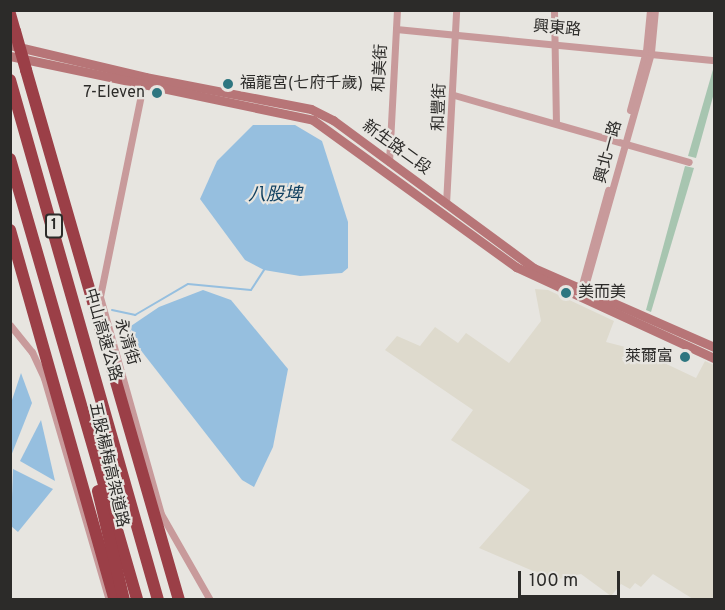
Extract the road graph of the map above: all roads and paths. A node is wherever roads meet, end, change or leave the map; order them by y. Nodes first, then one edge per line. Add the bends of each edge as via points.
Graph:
1 (397, 10) edge
2 (456, 10) edge
3 (554, 10) edge
4 (650, 10) edge
5 (655, 10) edge
6 (10, 14) edge
7 (396, 29) junction
8 (455, 34) junction
9 (555, 43) junction
10 (10, 45) edge
11 (649, 51) junction
12 (10, 56) edge
13 (714, 60) edge
14 (10, 80) edge
15 (144, 82) junction
16 (454, 95) junction
17 (556, 123) junction
18 (623, 143) junction
19 (10, 159) edge
20 (389, 162) junction
21 (689, 162) dead end
22 (446, 204) junction
23 (10, 230) edge
24 (582, 292) junction
25 (10, 325) edge
26 (61, 338) junction
27 (714, 347) edge
28 (714, 358) edge
29 (96, 373) junction
30 (109, 600) edge
31 (115, 600) edge
32 (124, 600) edge
33 (137, 600) edge
34 (158, 600) edge
35 (165, 600) edge
36 (179, 600) edge
37 (210, 600) edge

1 - 7 street, 和美街
2 - 8 street, 和豐街
3 - 9 street
4 - 11 street
5 - 11 street
6 - 36 highway, bridge
7 - 8 street, 興東路
7 - 20 street, 和美街
8 - 9 street, 興東路
8 - 16 street, 和豐街
9 - 11 street, 興東路
9 - 17 street
10 - 15 main road, 新生路二段
11 - 13 street, 興東路
11 - 18 street, 興北一路
12 - 15 main road, 新生路二段 via 42,66
14 - 29 highway, 中山高速公路 / 1
15 - 20 main road, 新生路二段 via 311,109
15 - 24 main road, 新生路二段 via 313,120 516,267
15 - 37 street, 永清街 via 101,280 102,308 161,514
16 - 17 street
16 - 22 street, 和豐街
17 - 18 street
18 - 21 street
18 - 24 street, 興北一路
19 - 26 highway, 1
20 - 22 main road, 新生路二段
22 - 24 main road, 新生路二段 via 534,267
23 - 31 highway
24 - 27 main road, 新生路二段
24 - 28 main road, 新生路二段
25 - 30 street via 32,352 44,378
26 - 32 highway, 五股楊梅高架道路 / 1
26 - 33 highway, 1
29 - 34 highway, 中山高速公路 / 1
29 - 35 highway, 五股楊梅高架道路 / 1

